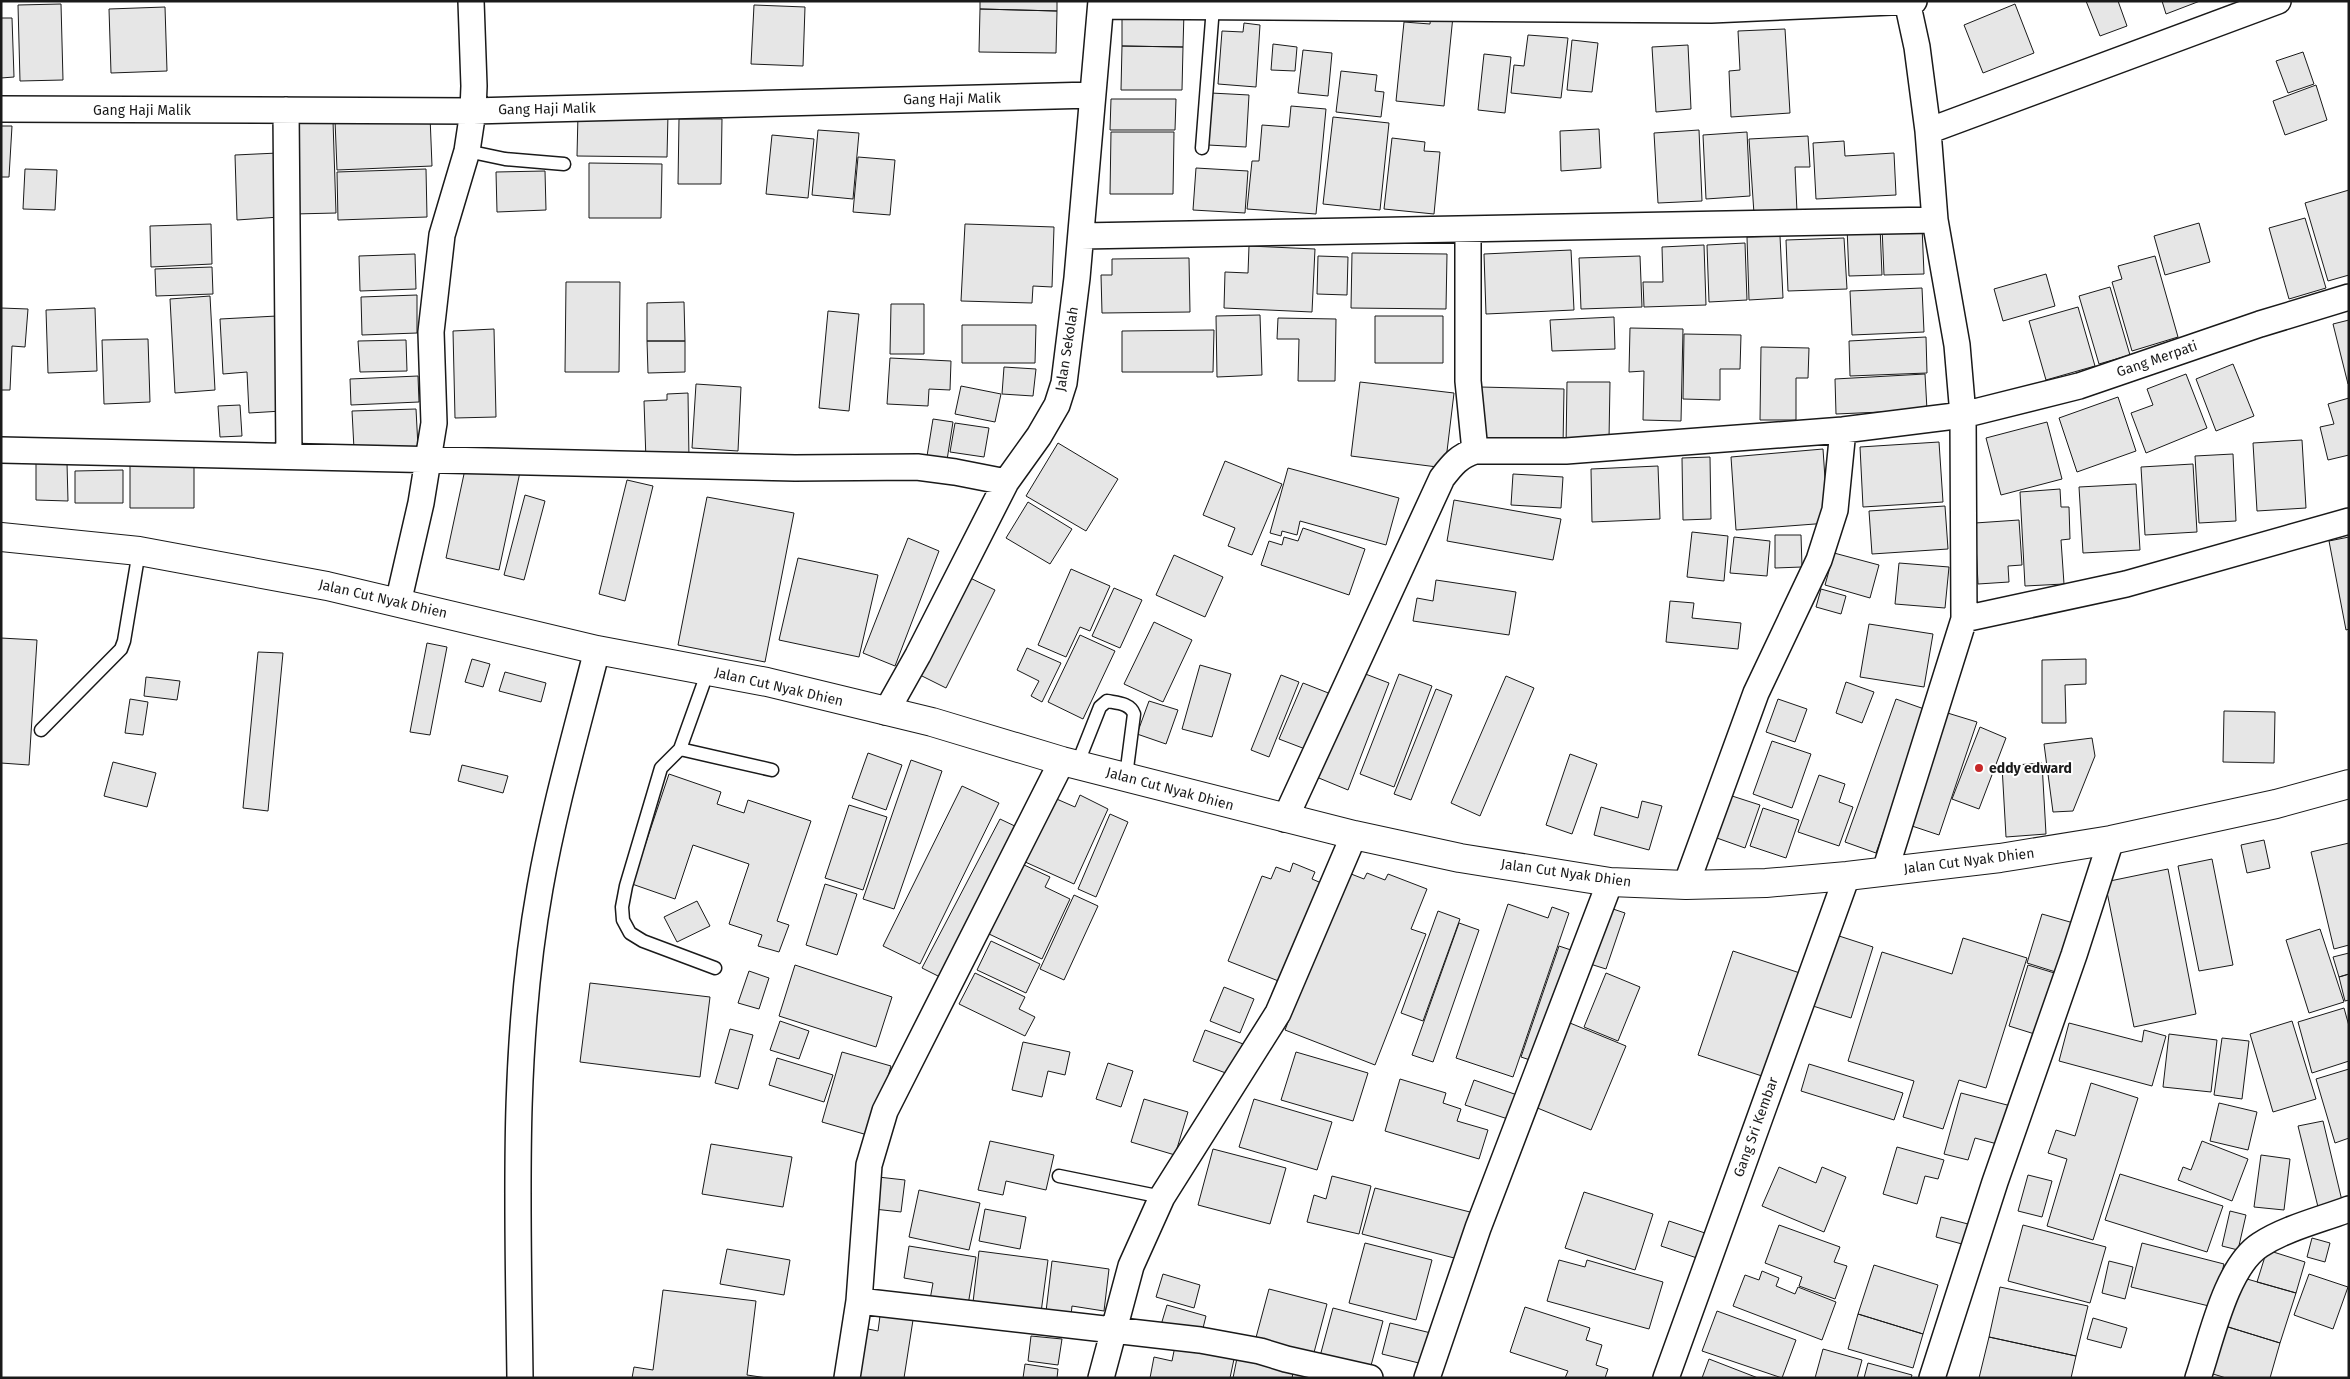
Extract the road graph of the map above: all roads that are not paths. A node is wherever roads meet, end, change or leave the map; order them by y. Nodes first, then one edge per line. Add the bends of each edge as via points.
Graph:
1 (471, 1) edge
2 (2278, 1) edge
3 (1909, 2) edge
4 (1101, 4) edge
5 (1213, 7) junction
6 (1092, 95) junction
7 (1, 109) edge
8 (286, 110) junction
9 (473, 111) junction
10 (1928, 131) junction
11 (1202, 148) dead end
12 (467, 151) junction
13 (564, 164) dead end
14 (1935, 220) junction
15 (1468, 228) junction
16 (1081, 236) junction
17 (2349, 297) edge
18 (1963, 415) junction
19 (1843, 430) junction
20 (1, 450) edge
21 (1475, 451) junction
22 (289, 456) junction
23 (429, 460) junction
24 (1006, 482) junction
25 (2349, 521) edge
26 (1, 537) edge
27 (139, 551) junction
28 (398, 603) junction
29 (1964, 619) junction
30 (597, 650) junction
31 (708, 672) junction
32 (886, 712) junction
33 (41, 730) dead end
34 (680, 749) junction
35 (1069, 763) junction
36 (772, 770) dead end
37 (1126, 776) junction
38 (2349, 784) edge
39 (1285, 819) junction
40 (1354, 835) junction
41 (2111, 840) junction
42 (1885, 871) junction
43 (1847, 876) junction
44 (1610, 882) junction
45 (1686, 885) junction
46 (715, 968) dead end
47 (1058, 1176) dead end
48 (1162, 1197) junction
49 (2349, 1209) edge
50 (859, 1301) junction
51 (1113, 1331) junction
52 (520, 1378) edge
53 (847, 1378) edge
54 (1101, 1378) edge
55 (1370, 1378) edge
56 (1427, 1378) edge
57 (1666, 1378) edge
58 (1932, 1378) edge
59 (2198, 1378) edge

1 - 9 street
2 - 10 street
3 - 5 street via 1711,10
3 - 10 street
4 - 5 street
4 - 6 street, Jalan Sekolah
5 - 11 lane
6 - 9 street, Gang Haji Malik
6 - 16 street, Jalan Sekolah
7 - 8 street, Gang Haji Malik
8 - 9 street, Gang Haji Malik
8 - 22 street
9 - 12 street
10 - 14 street
12 - 13 lane via 505,159
12 - 23 street via 442,235 431,332 434,422
14 - 15 street
14 - 18 street via 1957,345
15 - 16 street
15 - 21 street via 1468,381
16 - 24 street, Jalan Sekolah via 1064,383 1057,405
17 - 18 street, Gang Merpati via 2079,386
18 - 19 street, Gang Merpati
18 - 29 street
19 - 21 street, Gang Merpati via 1566,451
19 - 45 street via 1836,510 1819,560 1756,693
20 - 22 street
21 - 39 street via 1456,460 1442,478
22 - 23 street
23 - 24 street via 917,468
23 - 28 street
24 - 32 street, Jalan Sekolah
25 - 29 street via 2126,584
26 - 27 main road, Jalan Cut Nyak Dhien
27 - 28 main road, Jalan Cut Nyak Dhien via 249,570
27 - 33 lane via 121,649
28 - 30 main road, Jalan Cut Nyak Dhien
29 - 42 street
30 - 31 main road, Jalan Cut Nyak Dhien
30 - 52 street via 551,836 532,944 517,1137
31 - 32 main road, Jalan Cut Nyak Dhien via 767,682
31 - 34 lane
32 - 35 main road, Jalan Cut Nyak Dhien via 932,722
34 - 36 lane
34 - 46 lane via 661,768 626,886 622,907 624,920 630,933 643,940
35 - 37 main road, Jalan Cut Nyak Dhien
35 - 37 lane via 1100,707 1107,701 1128,706 1134,714
35 - 50 street via 884,1111 869,1165
37 - 39 main road, Jalan Cut Nyak Dhien
38 - 41 main road, Jalan Cut Nyak Dhien via 2276,804
39 - 40 main road, Jalan Cut Nyak Dhien
40 - 44 main road, Jalan Cut Nyak Dhien via 1460,858
40 - 48 street via 1278,1013
41 - 42 main road, Jalan Cut Nyak Dhien via 2000,858
41 - 58 street
42 - 43 main road, Jalan Cut Nyak Dhien
43 - 45 main road, Jalan Cut Nyak Dhien
43 - 57 street, Gang Sri Kembar
44 - 45 main road, Jalan Cut Nyak Dhien
44 - 56 street via 1478,1228
47 - 48 lane
48 - 51 street via 1130,1266
49 - 59 street via 2278,1236 2259,1246 2245,1259 2232,1279
50 - 51 street
50 - 53 street
51 - 54 street
51 - 55 street via 1200,1340

